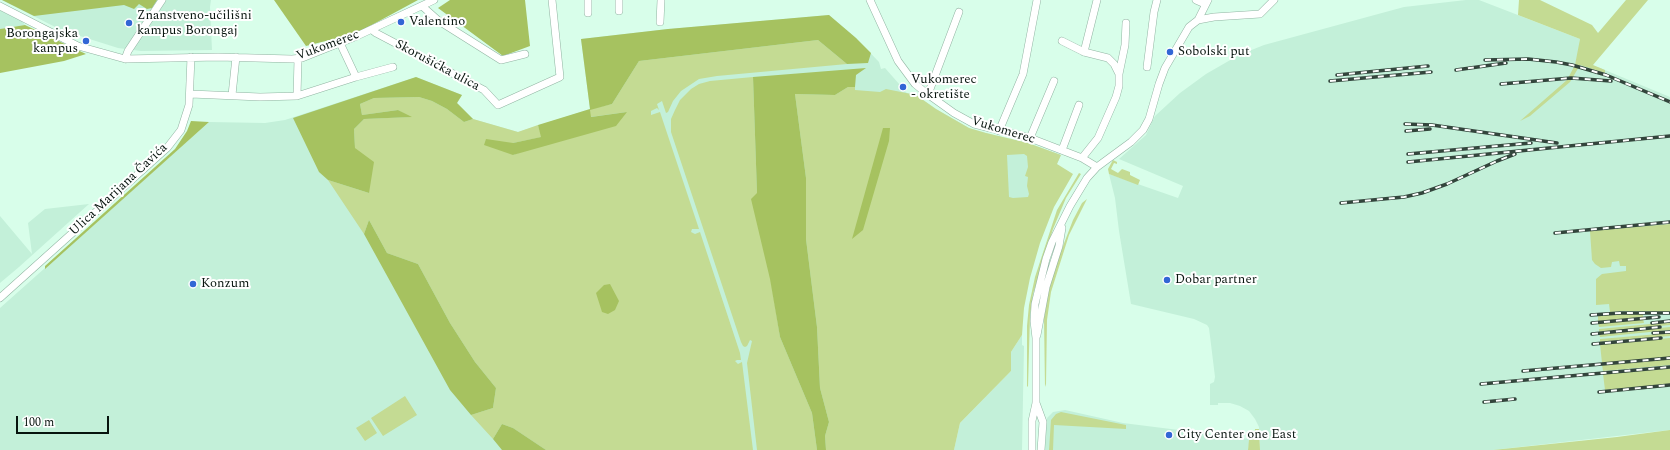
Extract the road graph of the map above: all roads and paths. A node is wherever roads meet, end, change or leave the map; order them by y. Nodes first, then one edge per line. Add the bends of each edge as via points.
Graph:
1 (162, 0) edge
2 (434, 0) edge
3 (552, 0) edge
4 (588, 0) edge
5 (619, 0) edge
6 (661, 0) edge
7 (870, 0) edge
8 (1037, 0) edge
9 (1097, 0) edge
10 (1157, 0) edge
11 (1196, 0) edge
12 (1274, 0) edge
13 (1207, 2) edge
14 (0, 6) edge
15 (422, 6) junction
16 (619, 11) dead end
17 (959, 12) dead end
18 (588, 13) dead end
19 (1198, 20) junction
20 (660, 22) dead end
21 (1126, 23) dead end
22 (372, 30) junction
23 (1062, 41) dead end
24 (340, 43) junction
25 (1084, 52) junction
26 (525, 54) dead end
27 (191, 57) junction
28 (236, 57) junction
29 (298, 58) junction
30 (125, 59) junction
31 (393, 67) dead end
32 (1147, 67) dead end
33 (1119, 74) junction
34 (356, 77) junction
35 (1054, 81) dead end
36 (926, 93) junction
37 (190, 94) junction
38 (232, 96) junction
39 (297, 96) junction
40 (1079, 105) dead end
41 (999, 131) junction
42 (1030, 138) junction
43 (1062, 150) junction
44 (1082, 158) junction
45 (1096, 167) junction
46 (0, 298) edge
47 (1036, 403) junction
48 (1032, 450) edge
49 (1041, 450) edge

1 - 30 street via 128,50
2 - 15 street, Vukomerec
3 - 22 street, Skorušićka ulica via 560,77 498,105 484,90
4 - 18 street
5 - 16 street
6 - 20 street
7 - 36 street, Vukomerec via 898,61 915,84
8 - 41 street via 1023,74
9 - 25 street
10 - 32 street
11 - 13 street
12 - 19 street via 1260,14
13 - 19 street
14 - 30 street, Vukomerec via 78,46
15 - 22 street, Vukomerec
15 - 26 street via 439,21 501,60
17 - 36 street via 930,89
19 - 45 street via 1189,27 1165,68 1144,130
21 - 33 street via 1125,45
22 - 24 street, Vukomerec
23 - 25 street
24 - 29 street, Vukomerec
24 - 34 street
25 - 33 street via 1108,58
27 - 28 street, Vukomerec
27 - 30 street, Vukomerec
27 - 37 street, Ulica Marijana Čavića
28 - 29 street, Vukomerec
28 - 38 street
29 - 39 street
31 - 34 street
33 - 44 street via 1116,97 1098,138
34 - 39 street
35 - 42 street
36 - 41 street, Vukomerec via 974,124
37 - 38 street
37 - 46 street, Ulica Marijana Čavića via 181,130 167,148
38 - 39 street
40 - 43 street
41 - 42 street, Vukomerec
42 - 43 street, Vukomerec
43 - 44 street, Vukomerec
44 - 45 street, Vukomerec
45 - 47 street via 1063,220 1046,259 1037,294 1034,322
47 - 48 street via 1032,421
47 - 49 street via 1042,422

